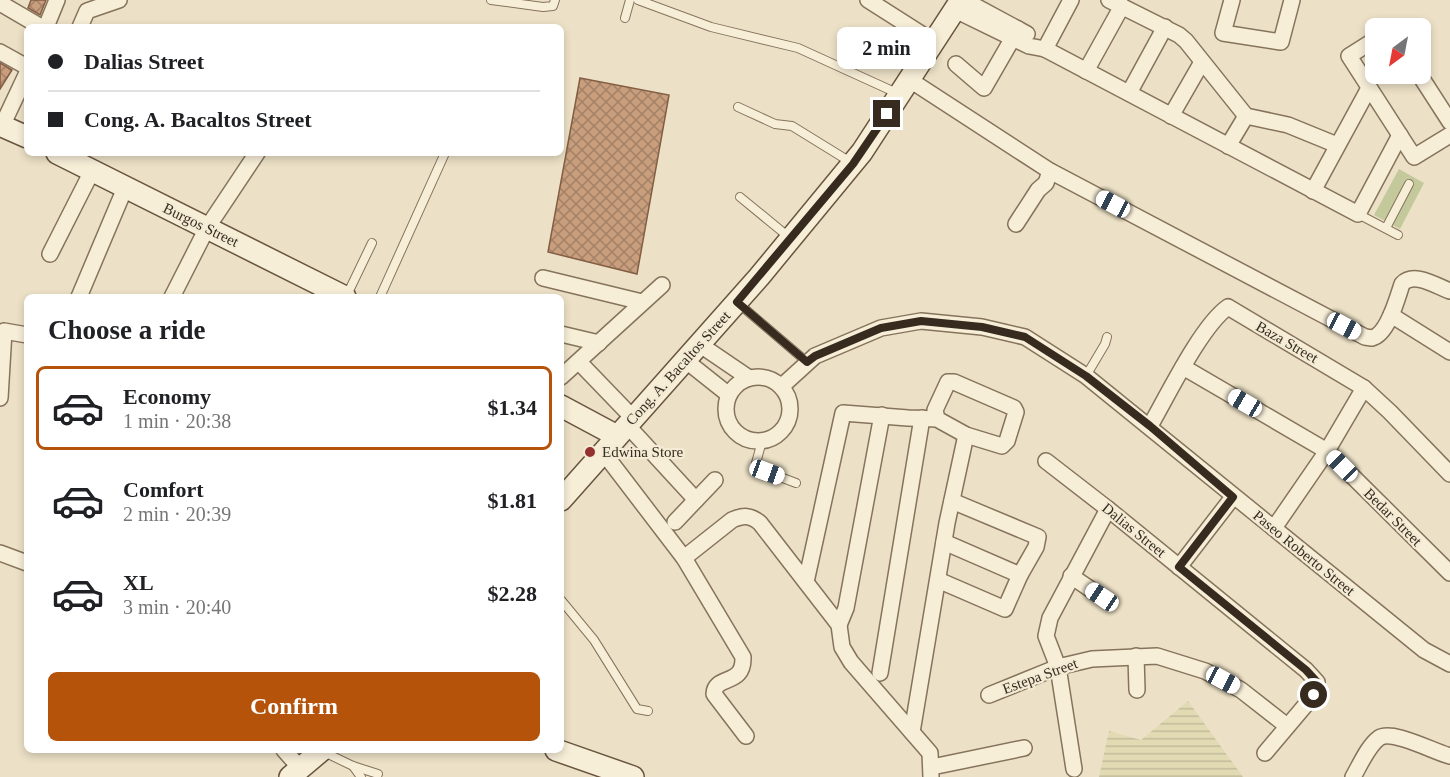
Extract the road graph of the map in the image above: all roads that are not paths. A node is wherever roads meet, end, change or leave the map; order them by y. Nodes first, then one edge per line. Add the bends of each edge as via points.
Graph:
1 (57, 0) edge
2 (119, 0) edge
3 (491, 0) edge
4 (555, 0) edge
5 (630, 0) edge
6 (638, 0) edge
7 (868, 0) edge
8 (1071, 0) edge
9 (1232, 0) edge
10 (1292, 0) edge
11 (501, 1) edge
12 (0, 3) edge
13 (960, 3) edge
14 (1115, 3) edge
15 (625, 18) dead end
16 (36, 24) edge
17 (47, 24) edge
18 (81, 24) edge
19 (1165, 27) junction
20 (1015, 33) junction
21 (934, 42) junction
22 (1365, 46) edge
23 (1045, 49) junction
24 (0, 51) edge
25 (1202, 62) junction
26 (956, 64) dead end
27 (24, 65) edge
28 (1086, 71) junction
29 (24, 79) edge
30 (1365, 82) edge
31 (1366, 84) edge
32 (1425, 84) edge
33 (905, 87) junction
34 (1369, 88) junction
35 (1128, 93) junction
36 (738, 107) dead end
37 (1171, 116) junction
38 (1245, 116) junction
39 (1450, 122) edge
40 (1, 125) edge
41 (1400, 135) junction
42 (1450, 135) edge
43 (24, 136) edge
44 (1337, 145) junction
45 (1228, 146) junction
46 (63, 156) edge
47 (255, 156) edge
48 (444, 156) edge
49 (853, 164) junction
50 (92, 171) junction
51 (1050, 171) junction
52 (1409, 184) dead end
53 (125, 188) junction
54 (1314, 190) junction
55 (740, 197) dead end
56 (1358, 214) junction
57 (1016, 224) dead end
58 (207, 228) junction
59 (1386, 228) junction
60 (1398, 235) dead end
61 (791, 239) junction
62 (372, 243) dead end
63 (50, 254) dead end
64 (543, 278) dead end
65 (662, 285) dead end
66 (1450, 291) edge
67 (80, 294) edge
68 (174, 294) edge
69 (339, 294) edge
70 (346, 294) edge
71 (381, 294) edge
72 (642, 302) junction
73 (737, 302) junction
74 (1391, 315) junction
75 (24, 334) edge
76 (564, 335) edge
77 (1107, 337) dead end
78 (599, 343) junction
79 (692, 352) junction
80 (1450, 352) edge
81 (579, 362) junction
82 (807, 362) junction
83 (1184, 367) junction
84 (564, 374) edge
85 (1086, 376) junction
86 (749, 378) junction
87 (782, 386) junction
88 (1364, 388) junction
89 (729, 396) junction
90 (0, 398) edge
91 (564, 407) edge
92 (882, 415) junction
93 (930, 418) junction
94 (626, 426) junction
95 (1150, 426) junction
96 (966, 435) junction
97 (762, 441) junction
98 (1327, 451) junction
99 (603, 452) junction
100 (1046, 461) dead end
101 (1450, 474) edge
102 (715, 480) dead end
103 (796, 483) dead end
104 (564, 497) edge
105 (1233, 497) junction
106 (696, 500) junction
107 (952, 501) junction
108 (1108, 509) junction
109 (675, 522) dead end
110 (1274, 528) junction
111 (944, 542) junction
112 (0, 553) edge
113 (684, 558) junction
114 (24, 562) edge
115 (1179, 567) junction
116 (1450, 573) edge
117 (1020, 575) junction
118 (1071, 576) junction
119 (938, 580) junction
120 (806, 582) junction
121 (1102, 597) dead end
122 (564, 604) edge
123 (839, 625) junction
124 (1136, 656) junction
125 (1450, 664) edge
126 (1058, 667) junction
127 (880, 674) dead end
128 (1137, 690) dead end
129 (989, 695) dead end
130 (648, 711) dead end
131 (1287, 726) junction
132 (912, 732) junction
133 (746, 736) dead end
134 (1024, 748) dead end
135 (286, 753) edge
136 (319, 753) edge
137 (328, 753) edge
138 (564, 753) edge
139 (1265, 753) dead end
140 (1450, 756) edge
141 (353, 766) junction
142 (1074, 769) dead end
143 (932, 772) edge
144 (296, 773) edge
145 (378, 774) dead end
146 (361, 777) edge
147 (633, 777) edge
148 (1353, 777) edge

1 - 17 street
2 - 18 street via 87,11
3 - 11 lane
4 - 11 lane via 553,6 543,7
5 - 15 lane
6 - 33 lane via 711,27 798,48
7 - 21 street
8 - 23 street
9 - 10 street via 1223,33 1281,42
12 - 16 street
13 - 20 street
13 - 21 street, Cong. A. Bacaltos Street
14 - 19 street
14 - 28 street
19 - 25 street via 1186,41
19 - 35 street
20 - 23 street via 1029,46
20 - 26 street via 984,88
21 - 33 street, Cong. A. Bacaltos Street
22 - 30 street via 1349,56
23 - 28 street
24 - 27 street
25 - 37 street
25 - 38 street
28 - 35 street
29 - 40 street
31 - 34 street
32 - 39 street
33 - 49 street, Cong. A. Bacaltos Street
33 - 51 street
34 - 41 street
34 - 44 street
35 - 37 street
36 - 49 lane via 775,124 792,126
37 - 45 street
38 - 44 street via 1288,125
38 - 45 street
40 - 43 street
41 - 42 street via 1414,157
41 - 56 street
44 - 54 street
45 - 54 street
46 - 50 street, Burgos Street
47 - 58 street
48 - 71 lane
49 - 61 street, Cong. A. Bacaltos Street
50 - 53 street, Burgos Street
50 - 63 street
51 - 57 street via 1046,183
51 - 74 street via 1365,337 1376,337
52 - 59 lane
53 - 58 street, Burgos Street
53 - 67 street
54 - 56 street
55 - 61 lane
56 - 59 lane
58 - 68 street
58 - 69 street, Burgos Street
59 - 60 lane
61 - 73 street, Cong. A. Bacaltos Street
62 - 70 lane
64 - 72 street
65 - 72 street
66 - 74 street via 1411,278 1402,284
72 - 78 street
73 - 79 street, Cong. A. Bacaltos Street
73 - 82 lane
74 - 80 street
75 - 90 street via 4,331
76 - 78 street
77 - 85 lane
78 - 81 street
79 - 86 street
79 - 89 street
79 - 94 street, Cong. A. Bacaltos Street
81 - 84 street
81 - 94 street
82 - 85 street, Paseo Roberto Street via 881,328 921,321 982,327 1025,337
82 - 87 street, Paseo Roberto Street
83 - 88 street, Baza Street via 1217,315 1228,307
83 - 95 street, Baza Street
83 - 98 street, Bedar Street
85 - 95 street, Paseo Roberto Street
86 - 87 street via 760,377
86 - 89 street
87 - 97 street via 791,408 789,420 783,430
88 - 98 street
88 - 101 street, Baza Street
89 - 97 street via 730,423 743,437
91 - 94 street
92 - 93 street
92 - 120 street via 843,412
92 - 123 street via 852,584
93 - 96 street
93 - 96 street via 948,382 1014,408 1007,441 1002,446
93 - 127 street
94 - 99 street, Cong. A. Bacaltos Street
94 - 106 street
95 - 105 street, Paseo Roberto Street
96 - 107 street
97 - 103 lane via 756,463 767,472
98 - 110 street
98 - 116 street, Bedar Street
99 - 104 street, Cong. A. Bacaltos Street
99 - 113 street
100 - 108 street, Dalias Street
102 - 106 street
105 - 110 street, Paseo Roberto Street
105 - 115 street
106 - 109 street
107 - 111 street
107 - 117 street via 1038,537
108 - 115 street, Dalias Street
108 - 118 street
110 - 125 street, Paseo Roberto Street via 1424,650
111 - 117 street
111 - 119 street
112 - 114 street
113 - 120 street via 732,520 751,516
113 - 133 street via 743,657 744,667 738,676 716,685 714,694
115 - 131 street, Dalias Street via 1317,682 1314,695
117 - 119 street via 1005,609
118 - 121 street
118 - 126 street via 1050,618 1047,636
119 - 132 street
120 - 123 street
122 - 130 lane via 594,639 637,709
123 - 132 street via 842,647 851,662
124 - 126 street, Estepa Street via 1092,659
124 - 128 street
124 - 131 street, Estepa Street via 1157,656 1205,671 1241,690
126 - 129 street, Estepa Street
126 - 142 street
131 - 139 street, Dalias Street
132 - 143 street via 930,753
134 - 143 street
135 - 144 street
136 - 144 street
137 - 141 lane
138 - 147 street
140 - 148 street via 1385,734 1377,739
141 - 145 lane
141 - 146 lane

